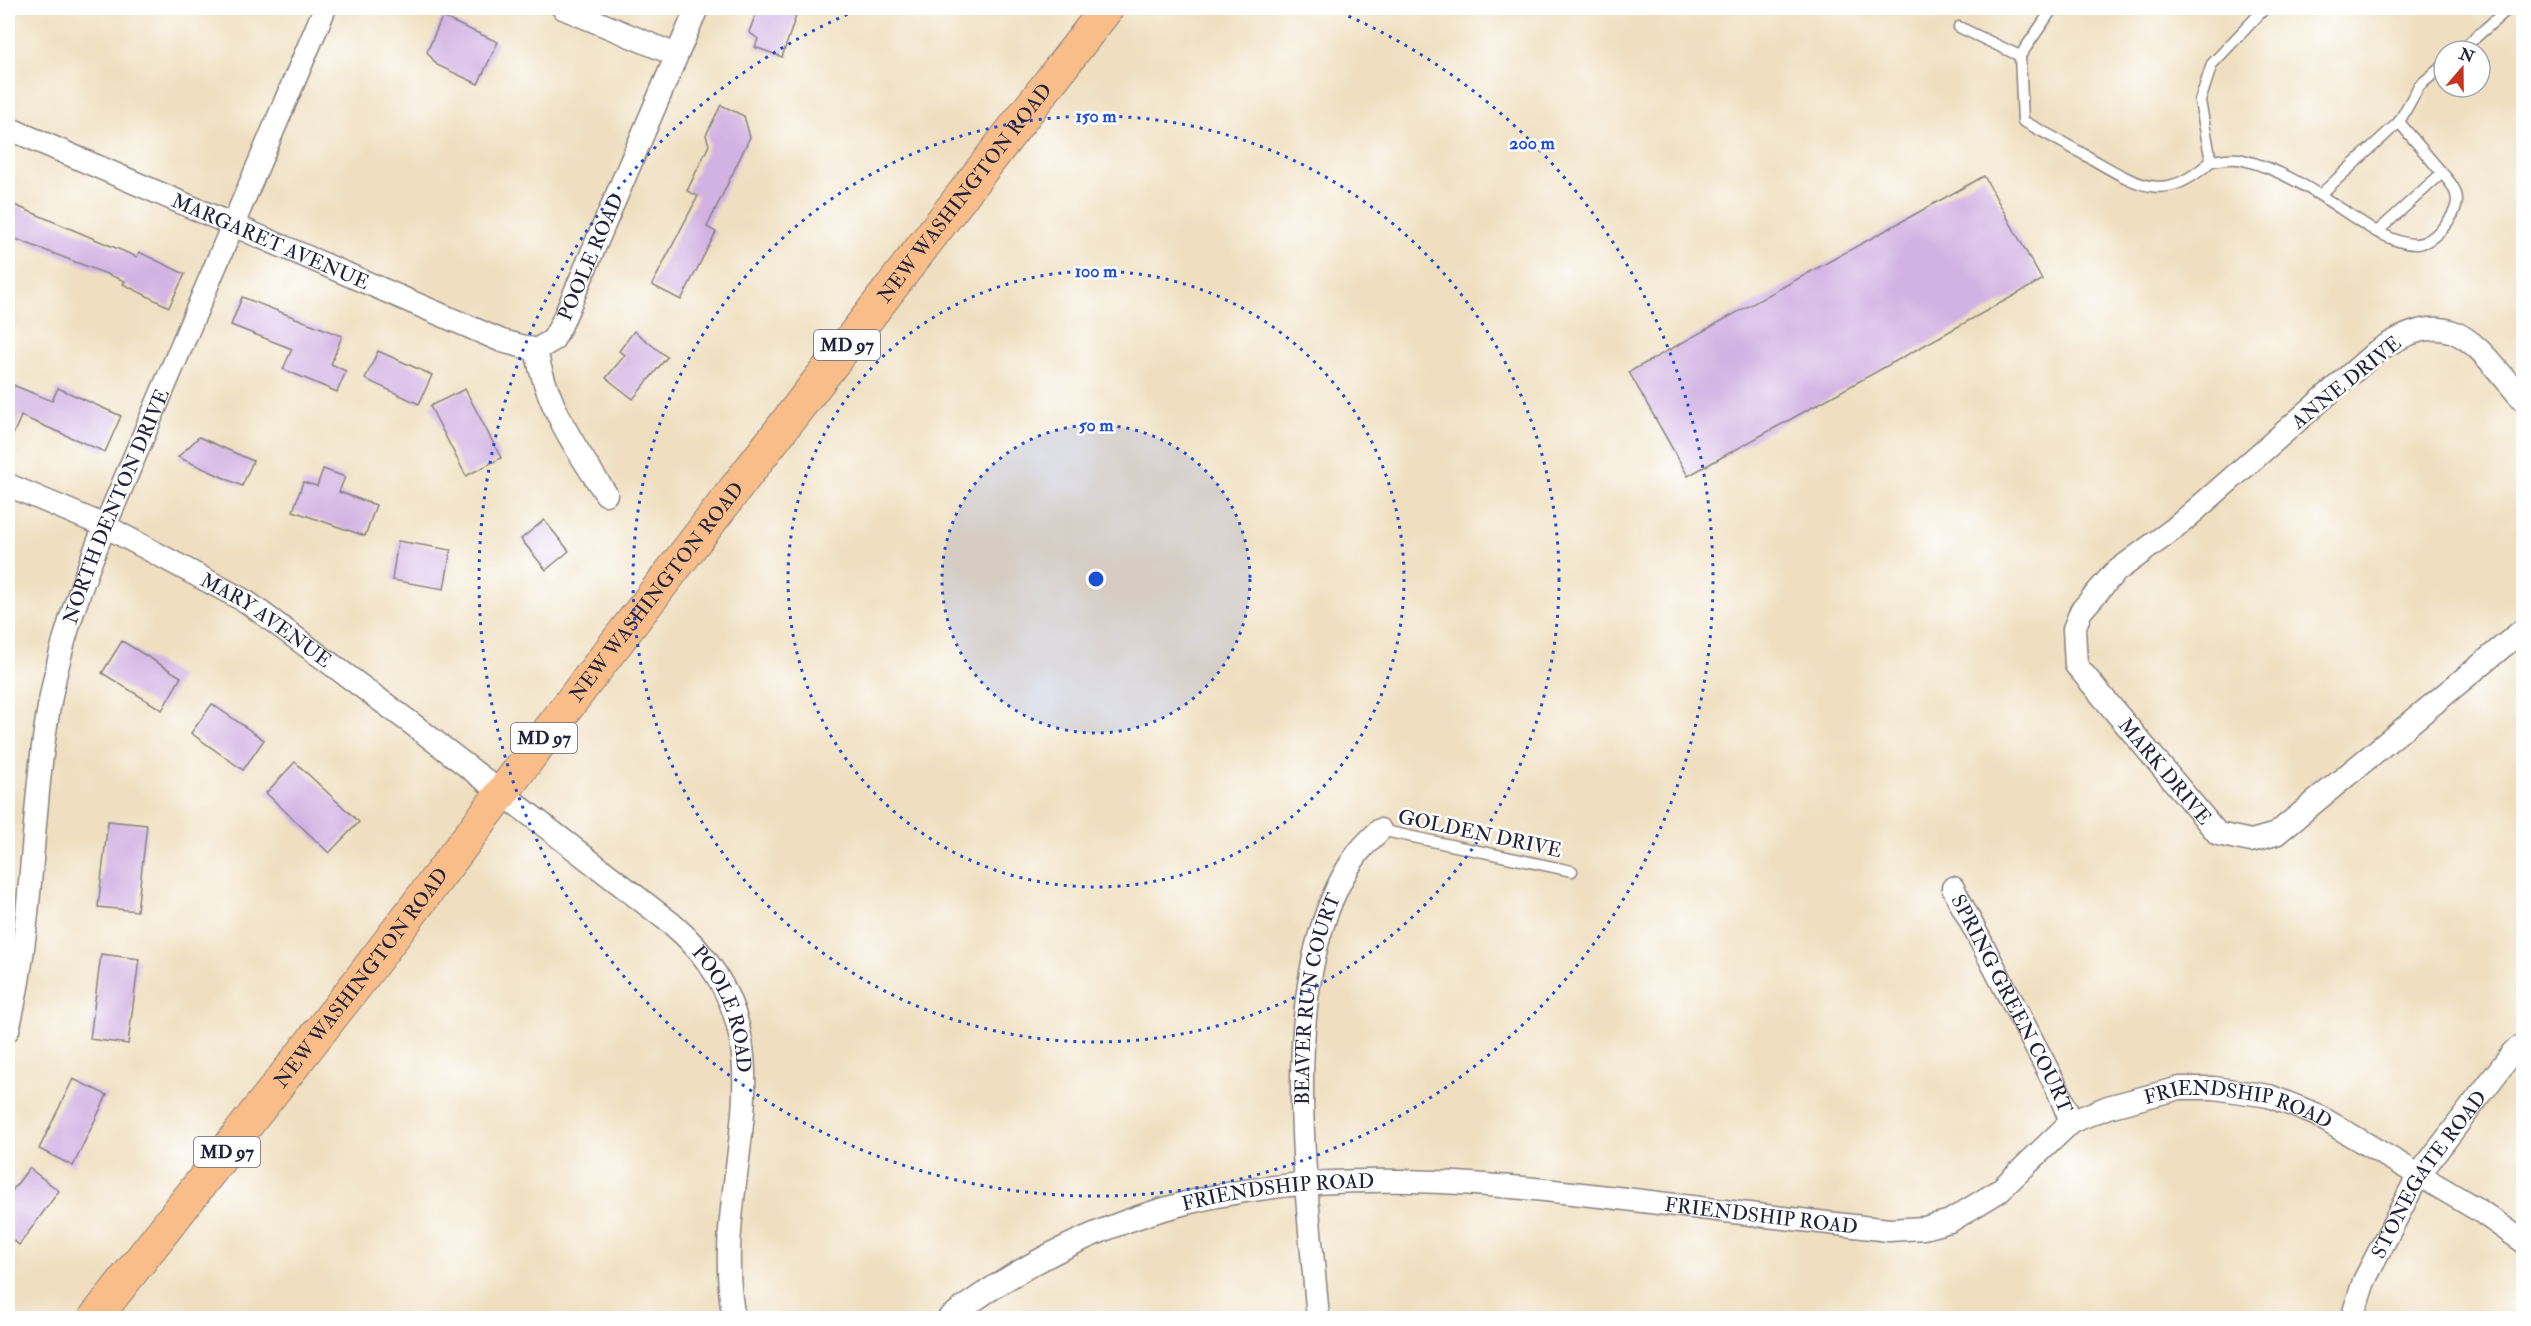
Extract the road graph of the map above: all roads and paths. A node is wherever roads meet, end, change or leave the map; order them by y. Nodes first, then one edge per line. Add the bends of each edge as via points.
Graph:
1 (325, 8) edge
2 (563, 8) edge
3 (697, 8) edge
4 (1107, 8) edge
5 (2053, 8) edge
6 (2265, 8) edge
7 (2509, 8) edge
8 (1959, 27) dead end
9 (2474, 39) edge
10 (676, 55) junction
11 (2020, 56) junction
12 (2432, 75) edge
13 (2399, 122) junction
14 (8, 128) edge
15 (2211, 161) junction
16 (2442, 173) junction
17 (2321, 194) junction
18 (233, 225) junction
19 (2377, 232) junction
20 (536, 350) junction
21 (2523, 401) edge
22 (8, 485) edge
23 (606, 494) dead end
24 (105, 526) junction
25 (2175, 528) joint
26 (2523, 629) edge
27 (501, 794) junction
28 (1380, 830) joint
29 (1572, 872) dead end
30 (1953, 888) dead end
31 (8, 1030) edge
32 (2523, 1044) edge
33 (2071, 1122) junction
34 (2418, 1176) junction
35 (1307, 1184) junction
36 (2523, 1242) edge
37 (95, 1318) edge
38 (734, 1318) edge
39 (949, 1318) edge
40 (1318, 1318) edge
41 (2352, 1318) edge

1 - 18 street, NORTH DENTON DRIVE
2 - 10 street
3 - 10 street, POOLE ROAD
4 - 27 main road, NEW WASHINGTON ROAD / MD 97
5 - 11 lane
6 - 15 lane via 2212,64 2200,101
7 - 9 lane
8 - 11 lane
10 - 20 street, POOLE ROAD via 561,325 553,340
11 - 15 lane via 2023,120 2138,185 2164,187 2191,179
12 - 13 lane via 2419,86
13 - 16 lane
13 - 17 lane
14 - 18 street, MARGARET AVENUE
15 - 17 lane via 2241,159
16 - 19 lane
16 - 19 lane via 2454,187 2457,202 2435,237 2420,244 2405,243
17 - 19 lane
18 - 20 street, MARGARET AVENUE via 502,341
18 - 24 street, NORTH DENTON DRIVE
20 - 23 street via 555,410
21 - 25 street, ANNE DRIVE via 2478,349 2463,338 2444,328 2409,333 2376,352
22 - 24 street, MARY AVENUE
24 - 27 street, MARY AVENUE via 247,602
24 - 31 street, NORTH DENTON DRIVE via 60,650 50,697 26,933
25 - 26 street, MARK DRIVE via 2114,573 2081,611 2074,629 2076,665 2218,834 2251,841 2276,834
27 - 37 main road, NEW WASHINGTON ROAD / MD 97
27 - 38 street, POOLE ROAD via 672,924 708,960 722,982 739,1025 745,1064 727,1281
28 - 29 lane, GOLDEN DRIVE
28 - 35 street, BEAVER RUN COURT via 1358,852 1339,886 1314,961 1304,1030
30 - 33 street, SPRING GREEN COURT via 2058,1089
32 - 34 street, STONEGATE ROAD
33 - 34 street, FRIENDSHIP ROAD via 2108,1107 2180,1088 2214,1088 2269,1096 2315,1114
33 - 35 street, FRIENDSHIP ROAD via 1999,1191 1950,1221 1924,1228 1889,1230 1487,1185
34 - 36 street, FRIENDSHIP ROAD via 2480,1211
34 - 41 street, STONEGATE ROAD via 2364,1281
35 - 39 street, FRIENDSHIP ROAD via 1213,1197 1108,1229 1004,1281
35 - 40 street, BEAVER RUN COURT

